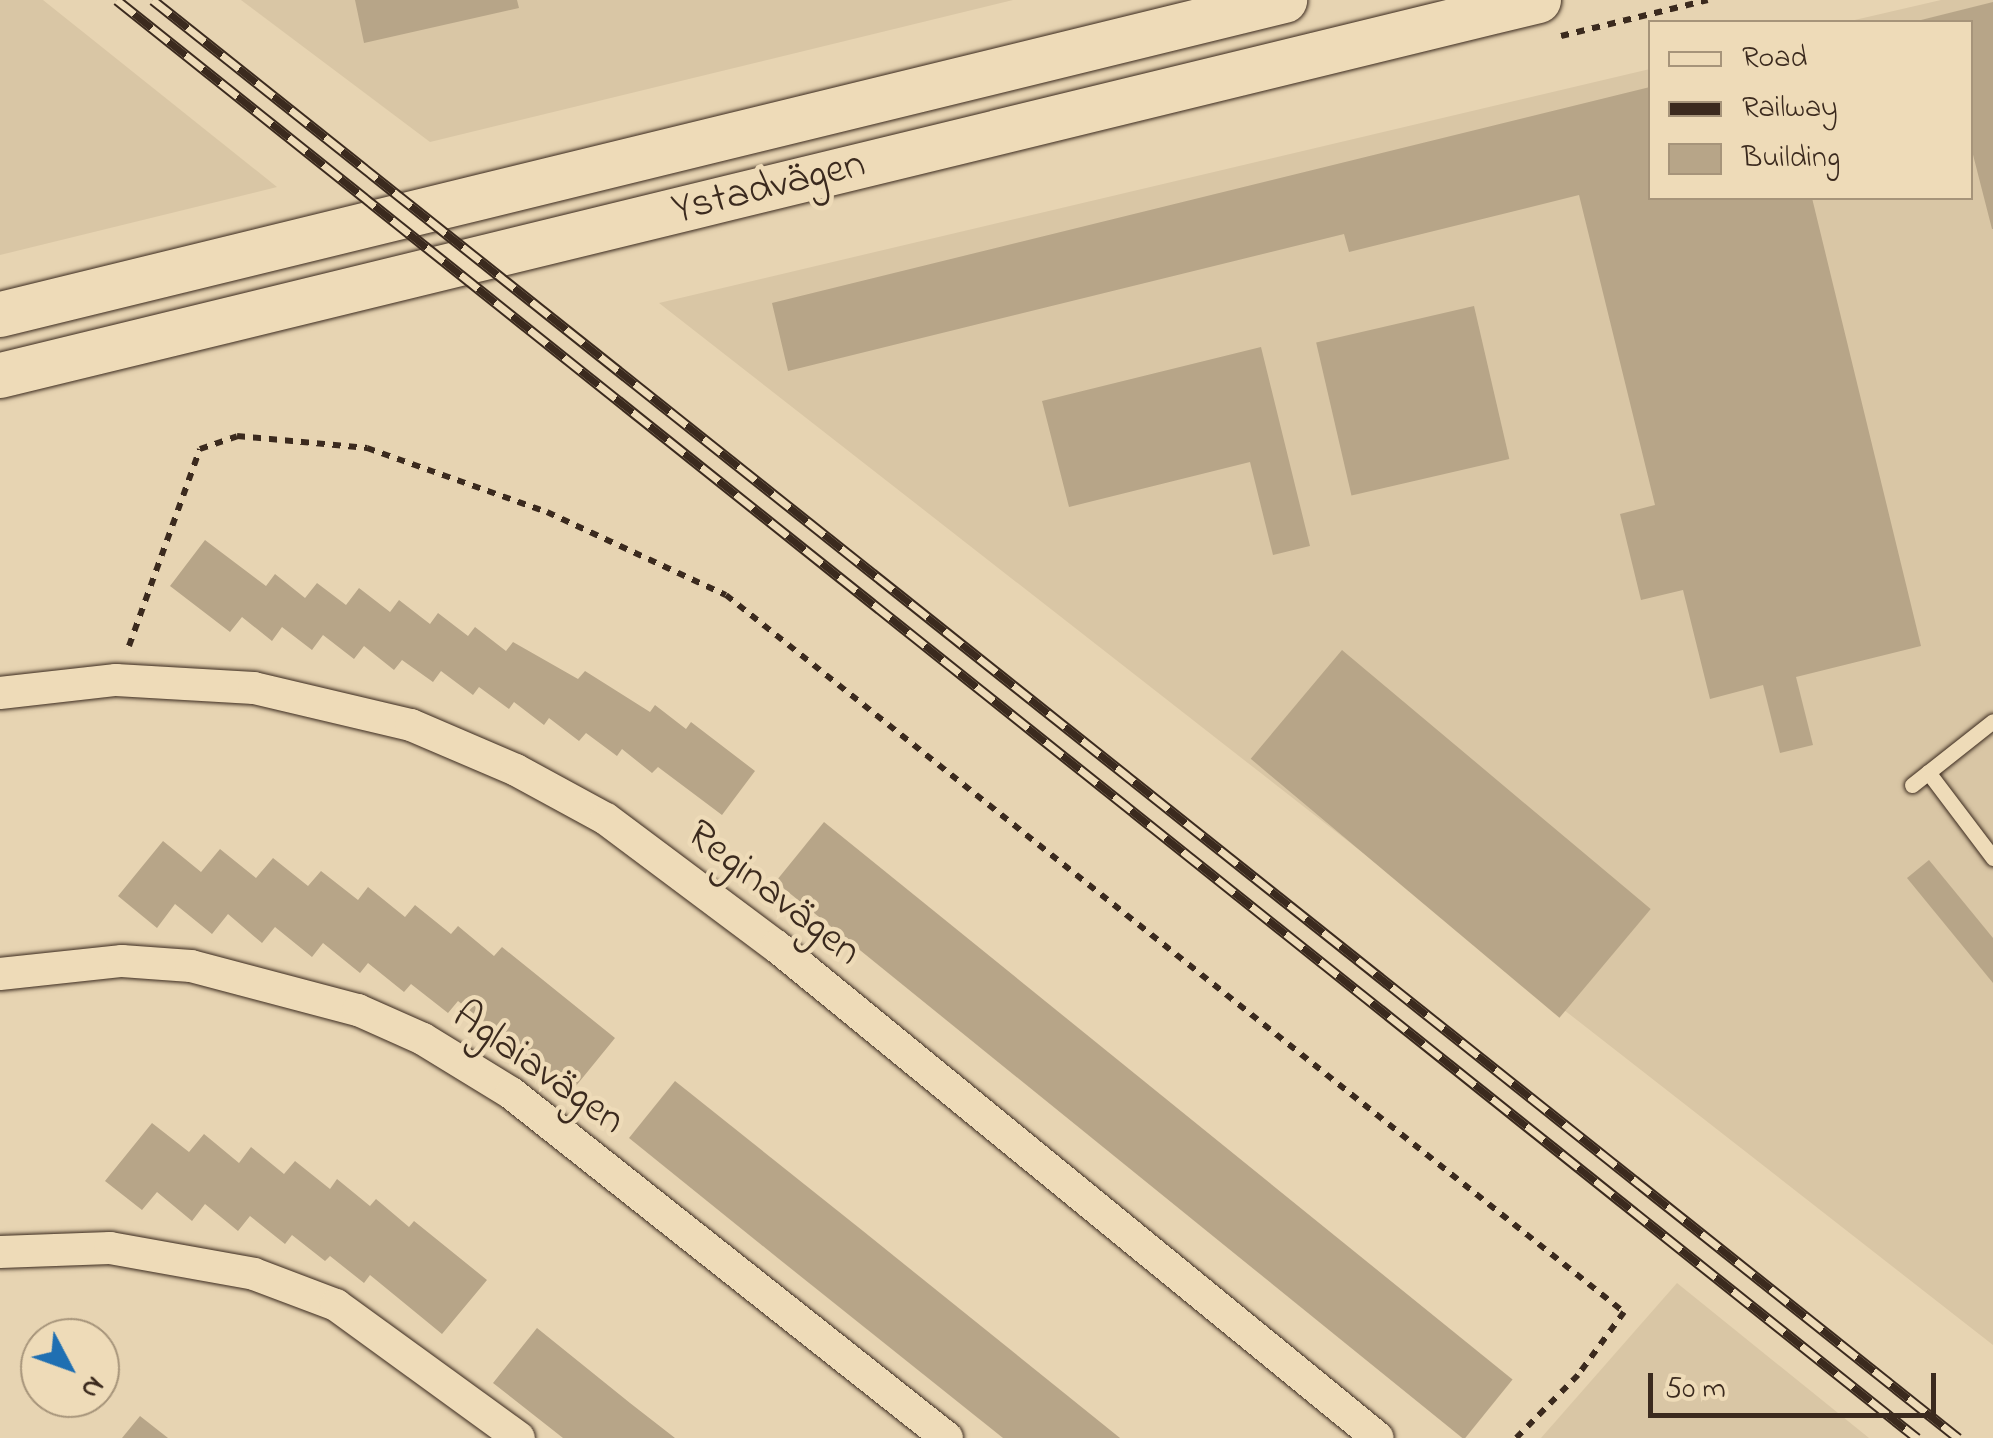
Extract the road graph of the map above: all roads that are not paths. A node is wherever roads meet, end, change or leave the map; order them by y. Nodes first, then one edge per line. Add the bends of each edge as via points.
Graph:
1 (1284, 0) edge
2 (1538, 0) edge
3 (0, 314) edge
4 (0, 375) edge
5 (0, 694) edge
6 (1993, 721) edge
7 (1928, 772) junction
8 (1912, 785) dead end
9 (1993, 858) edge
10 (0, 974) edge
11 (0, 1252) edge
12 (519, 1438) edge
13 (947, 1438) edge
14 (1378, 1438) edge

1 - 3 main road, Ystadvägen
2 - 4 main road, Ystadvägen
5 - 14 street, Reginavägen via 116,680 254,688 412,726 516,770 606,819 776,946
6 - 7 lane
7 - 8 lane
7 - 9 lane
10 - 13 street, Aglaiavägen via 122,961 190,966 358,1010 423,1039 511,1094
11 - 12 street via 45,1245 110,1248 254,1274 336,1305

